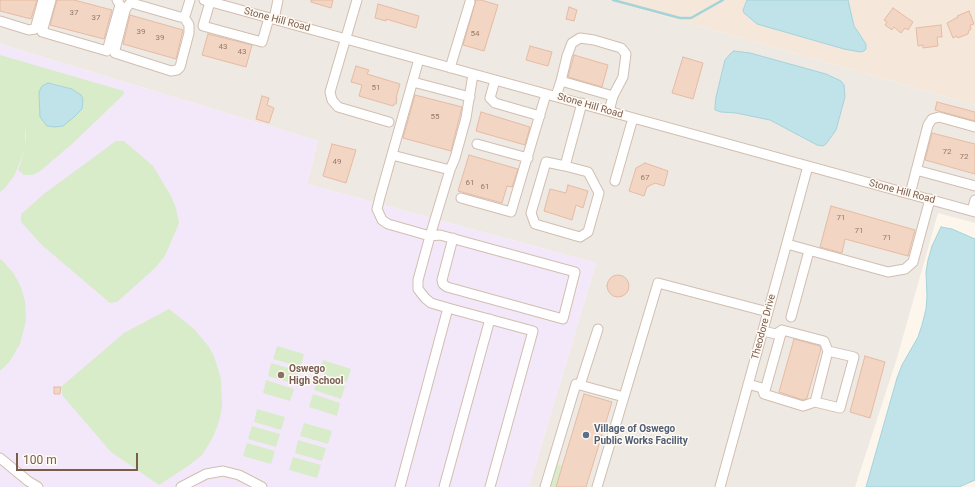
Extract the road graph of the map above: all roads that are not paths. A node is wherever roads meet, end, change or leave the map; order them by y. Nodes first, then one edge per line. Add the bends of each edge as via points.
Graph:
1 (43, 0) edge
2 (51, 0) edge
3 (117, 0) edge
4 (133, 0) edge
5 (190, 0) edge
6 (278, 0) edge
7 (357, 0) edge
8 (207, 1) edge
9 (470, 2) dead end
10 (225, 3) edge
11 (184, 17) junction
12 (272, 18) junction
13 (0, 21) edge
14 (346, 39) junction
15 (419, 59) junction
16 (450, 68) junction
17 (473, 74) junction
18 (495, 80) junction
19 (561, 81) junction
20 (413, 82) junction
21 (546, 94) junction
22 (556, 96) junction
23 (613, 96) junction
24 (470, 97) junction
25 (582, 103) junction
26 (609, 111) junction
27 (540, 116) junction
28 (633, 118) junction
29 (389, 122) dead end
30 (975, 127) edge
31 (477, 144) dead end
32 (392, 155) junction
33 (528, 158) junction
34 (566, 166) junction
35 (808, 166) junction
36 (450, 170) junction
37 (916, 170) junction
38 (615, 180) dead end
39 (975, 186) edge
40 (910, 194) junction
41 (461, 198) dead end
42 (930, 199) junction
43 (975, 200) edge
44 (974, 211) edge
45 (430, 236) junction
46 (453, 238) junction
47 (787, 244) junction
48 (810, 251) junction
49 (448, 308) junction
50 (768, 312) junction
51 (791, 317) dead end
52 (490, 319) junction
53 (598, 329) dead end
54 (782, 330) junction
55 (763, 332) junction
56 (828, 351) junction
57 (748, 384) junction
58 (580, 385) junction
59 (764, 394) junction
60 (624, 396) junction
61 (815, 402) junction
62 (0, 458) edge
63 (38, 487) edge
64 (181, 487) edge
65 (262, 487) edge
66 (400, 487) edge
67 (444, 487) edge
68 (490, 487) edge
69 (545, 487) edge
70 (598, 487) edge
71 (720, 487) edge

1 - 13 street via 35,29 29,30
2 - 3 street via 42,32 107,51 120,5
4 - 11 street via 135,4
4 - 11 street via 126,8 115,53 171,71 176,70 180,67 189,33 189,25
5 - 11 street
6 - 12 street
7 - 14 street
8 - 10 street, Stone Hill Road
8 - 12 street via 203,26 262,42
9 - 16 street
10 - 12 street, Stone Hill Road
12 - 14 street, Stone Hill Road
14 - 15 street, Stone Hill Road
14 - 29 street via 330,92 332,100 338,108
15 - 16 street, Stone Hill Road
15 - 20 street
16 - 17 street, Stone Hill Road
17 - 18 street, Stone Hill Road
17 - 24 street
18 - 21 street, Stone Hill Road
18 - 27 street via 490,98 495,103
19 - 22 street
19 - 23 street
19 - 23 street via 566,56 572,43 580,38 622,48 626,54 623,77
20 - 24 street
20 - 32 street
21 - 22 street, Stone Hill Road
21 - 27 street
22 - 25 street, Stone Hill Road
23 - 26 street
24 - 36 street via 456,158
25 - 26 street, Stone Hill Road
25 - 34 street
26 - 28 street, Stone Hill Road
27 - 33 street
28 - 35 street, Stone Hill Road
28 - 38 street
30 - 37 street via 939,117 932,119 928,124
31 - 33 street
32 - 36 street
32 - 45 street via 377,210 379,215 388,224
33 - 41 street via 512,212
34 - 34 street via 546,162 531,213 535,224 580,237 588,232 599,193 588,172
35 - 40 street, Stone Hill Road
35 - 47 street, Theodore Drive
36 - 45 street
37 - 39 street
37 - 40 street
40 - 42 street, Stone Hill Road
42 - 44 street, Stone Hill Road
42 - 48 street via 913,262 905,269 888,272
43 - 44 street
45 - 46 street
45 - 49 street via 418,289 431,303
46 - 46 street via 575,272 562,319 443,284
47 - 48 street
47 - 50 street, Theodore Drive
48 - 51 street
49 - 52 street
49 - 66 street
50 - 55 street, Theodore Drive
50 - 60 street via 658,283
52 - 67 street
52 - 68 street via 533,331
53 - 58 street
54 - 55 street via 776,334
54 - 56 street via 824,341
54 - 59 street
55 - 57 street, Theodore Drive
56 - 61 street
56 - 61 street via 854,357 840,408
57 - 59 street via 762,388
57 - 71 street, Theodore Drive
58 - 60 street
58 - 69 street via 576,384
59 - 61 street via 803,406
60 - 70 street
62 - 63 street
64 - 65 street via 206,474 223,471 239,475

